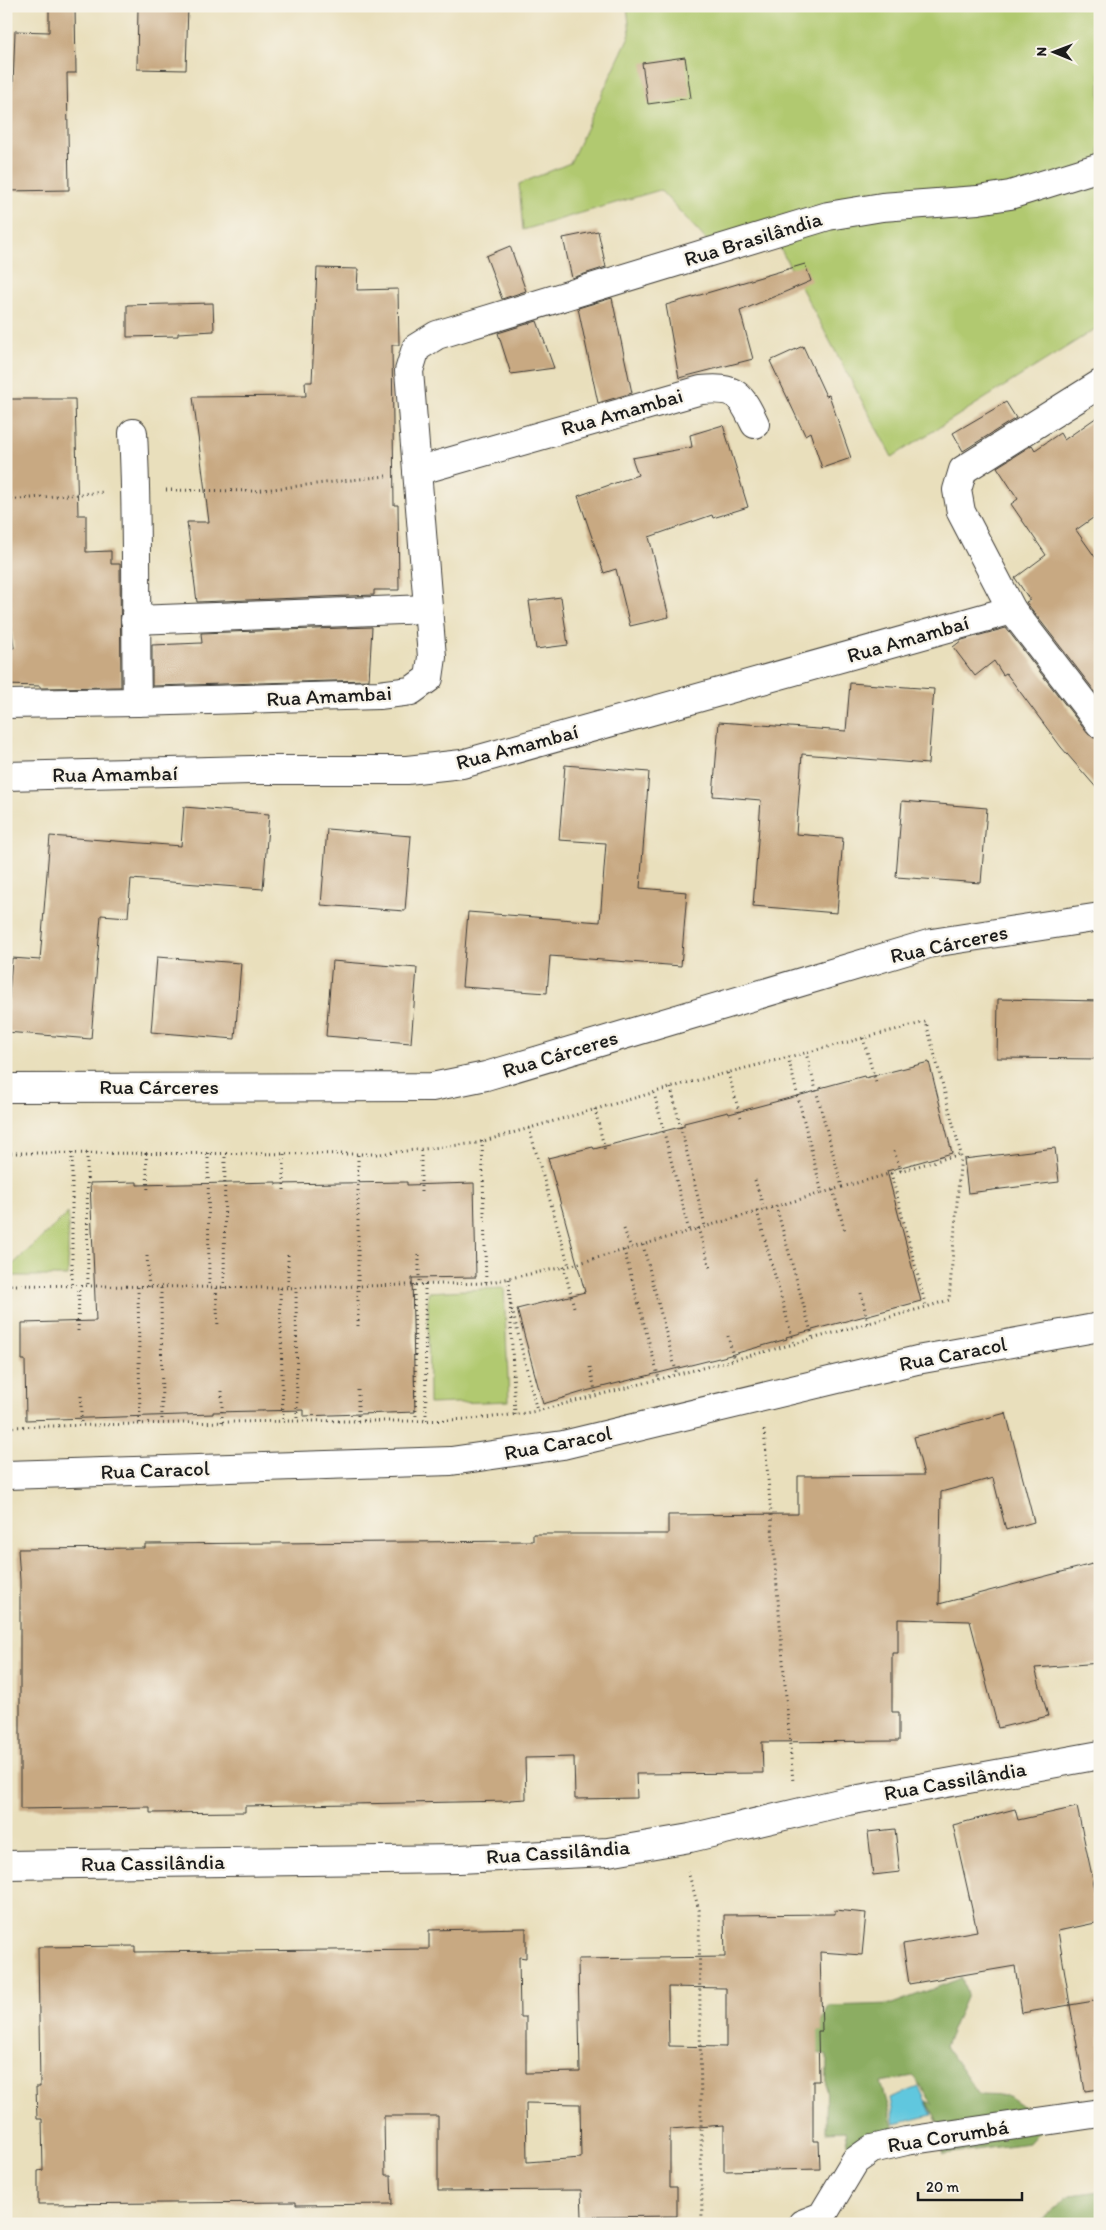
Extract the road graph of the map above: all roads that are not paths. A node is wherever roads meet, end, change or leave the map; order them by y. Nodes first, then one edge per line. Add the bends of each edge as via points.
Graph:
1 (1100, 167) edge
2 (416, 348) joint
3 (1100, 384) edge
4 (755, 424) dead end
5 (133, 433) dead end
6 (417, 471) junction
7 (428, 609) junction
8 (1012, 610) junction
9 (135, 620) junction
10 (137, 702) junction
11 (6, 704) edge
12 (1100, 724) edge
13 (6, 776) edge
14 (1100, 917) edge
15 (6, 1088) edge
16 (1100, 1327) edge
17 (6, 1475) edge
18 (1100, 1755) edge
19 (6, 1865) edge
20 (1100, 2114) edge
21 (818, 2221) edge

1 - 2 street, Rua Brasilândia via 1010,195 882,207 828,216 437,335
2 - 6 street, Rua Amambai via 409,371
3 - 8 street via 963,470 957,490 961,512
4 - 6 street, Rua Amambai via 744,401 732,391 718,388 700,390
5 - 9 street
6 - 7 street, Rua Amambai
7 - 9 street
7 - 10 street, Rua Amambai via 432,657 429,678 411,691 380,695
8 - 12 street
8 - 13 street, Rua Amambaí via 462,764 407,770
9 - 10 street
10 - 11 street, Rua Amambai
14 - 15 street, Rua Cárceres via 932,943 486,1076 432,1086
16 - 17 street, Rua Caracol via 917,1360 563,1445 452,1461
18 - 19 street, Rua Cassilândia via 848,1800 680,1839 608,1852 459,1859
20 - 21 street, Rua Corumbá via 906,2141 872,2149 855,2161

